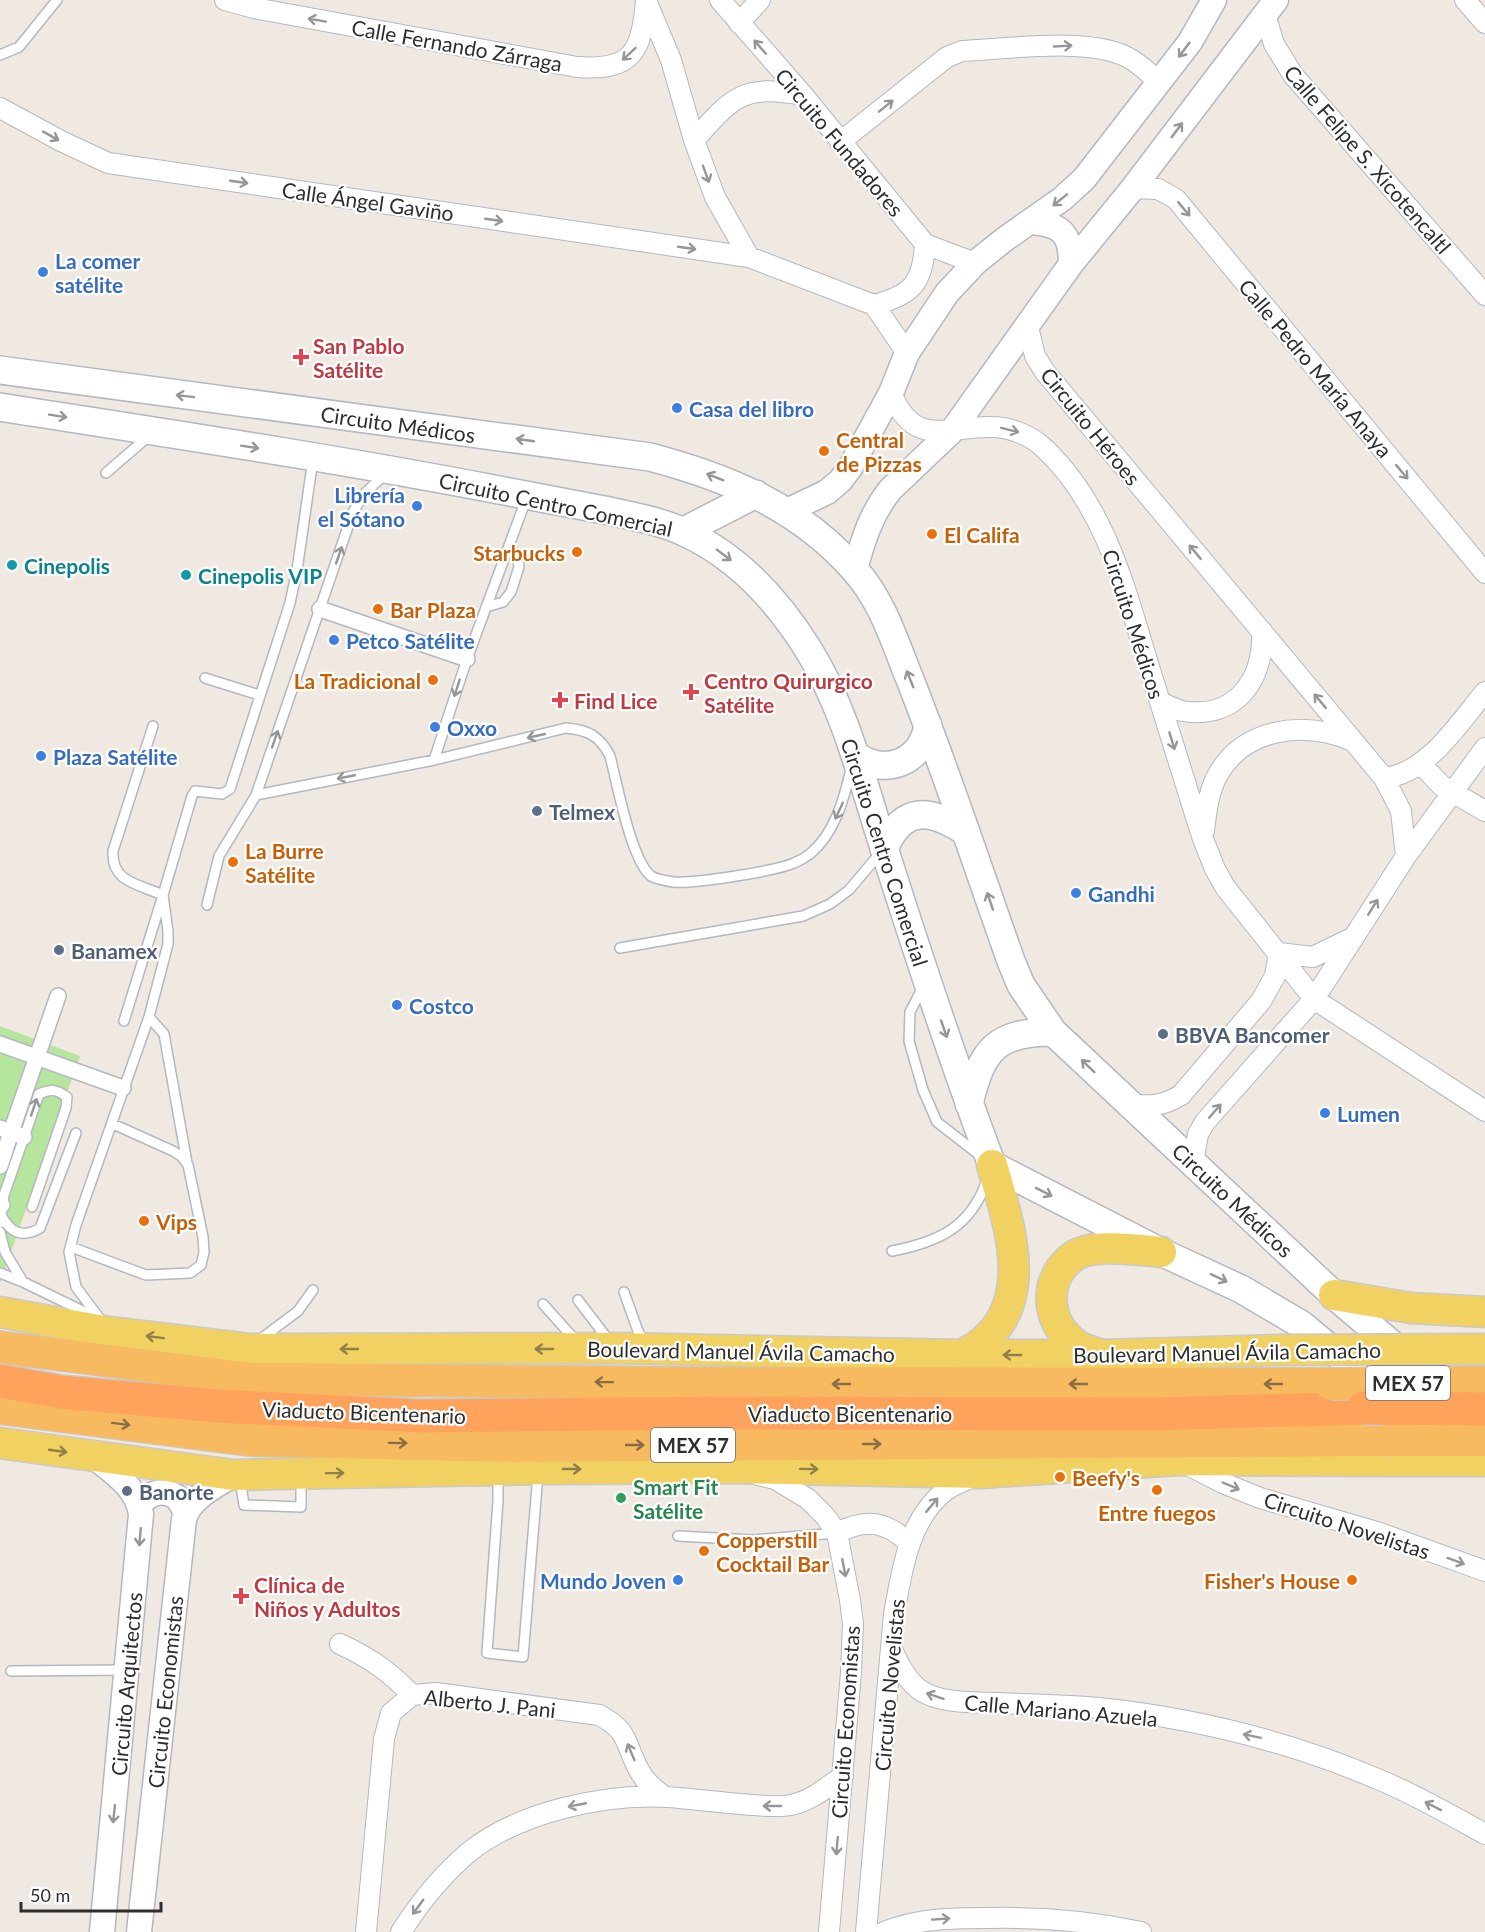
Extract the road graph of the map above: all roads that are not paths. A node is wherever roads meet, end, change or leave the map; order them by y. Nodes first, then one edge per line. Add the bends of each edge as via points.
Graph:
1 (57, 0) edge
2 (225, 0) edge
3 (646, 0) edge
4 (720, 0) edge
5 (760, 0) edge
6 (1214, 0) edge
7 (1465, 0) edge
8 (1271, 7) edge
9 (739, 23) junction
10 (1485, 23) edge
11 (0, 55) edge
12 (1159, 82) junction
13 (803, 95) junction
14 (0, 108) edge
15 (694, 140) junction
16 (840, 142) junction
17 (1133, 188) junction
18 (1030, 222) junction
19 (925, 244) junction
20 (749, 257) junction
21 (975, 263) junction
22 (1071, 264) junction
23 (1485, 295) edge
24 (874, 305) junction
25 (1028, 327) junction
26 (907, 353) junction
27 (0, 370) edge
28 (891, 393) junction
29 (0, 406) edge
30 (154, 431) junction
31 (952, 431) junction
32 (314, 457) junction
33 (390, 469) junction
34 (106, 473) dead end
35 (756, 494) junction
36 (527, 495) junction
37 (787, 512) junction
38 (684, 531) junction
39 (509, 545) junction
40 (855, 569) junction
41 (1485, 573) edge
42 (486, 607) junction
43 (320, 609) junction
44 (1262, 632) junction
45 (467, 659) junction
46 (205, 678) dead end
47 (1485, 692) edge
48 (259, 695) junction
49 (1160, 702) junction
50 (928, 724) junction
51 (153, 726) dead end
52 (1354, 742) junction
53 (1485, 748) edge
54 (855, 755) junction
55 (434, 760) junction
56 (1422, 765) junction
57 (1384, 778) junction
58 (1451, 792) junction
59 (256, 795) junction
60 (1485, 811) edge
61 (966, 832) junction
62 (1203, 839) junction
63 (884, 849) junction
64 (1406, 856) junction
65 (163, 894) junction
66 (207, 905) dead end
67 (1355, 936) junction
68 (620, 948) dead end
69 (1279, 953) junction
70 (927, 978) junction
71 (58, 996) dead end
72 (1314, 999) junction
73 (149, 1017) junction
74 (124, 1021) dead end
75 (1053, 1032) junction
76 (0, 1044) edge
77 (37, 1058) junction
78 (123, 1088) junction
79 (969, 1104) junction
80 (1131, 1105) junction
81 (1485, 1111) edge
82 (113, 1124) junction
83 (12, 1132) edge
84 (76, 1133) dead end
85 (1193, 1163) junction
86 (188, 1165) junction
87 (992, 1165) junction
88 (0, 1166) edge
89 (32, 1207) dead end
90 (1, 1208) edge
91 (0, 1223) edge
92 (0, 1232) edge
93 (70, 1247) junction
94 (892, 1251) dead end
95 (1161, 1252) junction
96 (0, 1273) edge
97 (23, 1282) junction
98 (313, 1290) dead end
99 (624, 1292) dead end
100 (1334, 1294) junction
101 (578, 1300) dead end
102 (543, 1304) dead end
103 (0, 1312) edge
104 (1485, 1312) edge
105 (105, 1326) junction
106 (0, 1347) edge
107 (582, 1348) junction
108 (615, 1348) junction
109 (1485, 1348) edge
110 (249, 1349) junction
111 (648, 1349) junction
112 (962, 1355) junction
113 (1102, 1355) junction
114 (0, 1381) edge
115 (1485, 1382) edge
116 (0, 1408) edge
117 (1485, 1409) edge
118 (1485, 1425) edge
119 (1485, 1440) edge
120 (0, 1443) edge
121 (1397, 1450) junction
122 (93, 1456) junction
123 (1179, 1460) junction
124 (1485, 1461) edge
125 (733, 1467) junction
126 (538, 1469) junction
127 (498, 1470) junction
128 (981, 1473) junction
129 (236, 1475) junction
130 (1485, 1477) edge
131 (140, 1504) junction
132 (186, 1512) junction
133 (837, 1533) junction
134 (678, 1536) dead end
135 (909, 1543) junction
136 (1485, 1571) edge
137 (340, 1644) dead end
138 (892, 1650) junction
139 (128, 1670) junction
140 (11, 1671) dead end
141 (412, 1695) junction
142 (843, 1776) junction
143 (665, 1797) junction
144 (1485, 1834) edge
145 (102, 1932) edge
146 (139, 1932) edge
147 (366, 1932) edge
148 (401, 1932) edge
149 (829, 1932) edge
150 (866, 1932) edge
151 (885, 1932) edge
152 (1141, 1932) edge

1 - 11 lane via 19,47
3 -> 2 street, Calle Fernando Zárraga via 644,29 637,47 614,66 599,69
3 - 15 street via 671,60
4 - 9 street, Circuito Fundadores
5 - 9 street
6 -> 12 street via 1190,42
7 - 10 street
17 -> 8 street
8 - 23 street, Calle Felipe S. Xicotencaltl via 1274,44 1293,75
13 -> 9 street, Circuito Fundadores
16 -> 12 street via 947,57 962,51 1075,45 1102,48 1126,56
12 -> 18 street via 1084,179
13 - 15 street via 768,90 742,95
13 - 16 street, Circuito Fundadores
14 -> 20 street, Calle Ángel Gaviño via 108,163
15 -> 20 street via 715,197
16 - 19 street, Circuito Fundadores
17 - 22 street
17 -> 41 street, Calle Pedro María Anaya via 1158,189 1176,199
18 - 21 street
18 - 22 street via 1052,225 1067,236
19 - 21 street, Circuito Fundadores
19 - 24 street via 924,266 914,286 896,300
20 - 24 street
21 - 26 street via 946,293
22 - 25 street
24 - 26 street
25 - 31 street
44 -> 25 street, Circuito Héroes via 1045,372 1035,356
26 - 28 street
35 -> 27 main road, Circuito Médicos via 698,470 650,457
28 - 31 street, Circuito Médicos via 914,424 929,430
28 - 37 street via 840,481 812,501
29 -> 30 main road, Circuito Centro Comercial
30 -> 32 main road, Circuito Centro Comercial
30 - 34 lane
31 - 40 street via 881,501 863,538
31 -> 49 street, Circuito Médicos via 992,426 1028,436 1045,448 1073,481 1114,555
32 - 33 main road, Circuito Centro Comercial
32 - 48 lane via 290,603
33 - 36 main road, Circuito Centro Comercial
43 -> 33 lane via 354,512 364,494
35 - 37 main road, Circuito Médicos
35 - 38 main road
36 - 38 main road, Circuito Centro Comercial via 634,516
36 - 39 lane
37 - 40 main road, Circuito Médicos via 824,538
38 -> 54 main road, Circuito Centro Comercial via 735,563 784,614 810,652
39 - 42 lane
39 - 42 lane via 519,567 511,592 503,602
50 -> 40 main road, Circuito Médicos via 883,611
42 - 45 lane
43 - 45 street
59 -> 43 lane
44 - 49 street via 1258,669 1246,690 1229,705 1214,712 1196,712
52 -> 44 street, Circuito Héroes
45 -> 55 lane
46 - 48 lane
47 - 56 street
48 - 65 lane via 230,789 222,794 195,791 192,796
49 -> 62 street, Circuito Médicos
50 - 54 main road via 923,742 902,762 882,766
50 - 61 main road, Circuito Médicos
51 - 65 lane via 112,860 122,877
52 - 57 street, Circuito Héroes
52 - 62 street via 1297,729 1253,741 1230,759 1215,780
53 - 58 street
54 -> 55 lane via 843,802 833,824 810,854 794,864 762,871 673,882 653,877 642,866 610,756 593,735 566,729
54 - 63 main road, Circuito Centro Comercial
55 -> 59 lane
56 - 57 street
56 - 58 street
57 - 64 street, Circuito Héroes via 1401,811
58 - 60 street
58 - 64 street
59 - 66 lane via 219,856
61 - 63 main road via 935,815 913,816 894,830
75 -> 61 main road, Circuito Médicos via 1014,969
62 - 69 street, Circuito Médicos via 1225,887
63 - 68 lane via 849,890 803,916
63 - 70 main road, Circuito Centro Comercial
67 -> 64 street
65 - 73 lane via 168,944
65 - 74 lane
67 - 69 street via 1313,957
67 - 72 street
69 - 72 street, Circuito Médicos
69 - 80 street via 1275,976 1261,1001 1181,1095 1161,1105
70 -> 79 main road, Circuito Centro Comercial
70 - 87 lane via 910,1012 909,1041 923,1090 937,1122
71 - 77 street
72 - 81 street, Circuito Médicos
85 -> 72 street via 1198,1134 1205,1122
73 - 78 lane
73 - 86 lane via 164,1034
75 - 79 main road via 1014,1037 990,1051 981,1063
80 -> 75 main road, Circuito Médicos
76 - 77 street
77 - 78 street
77 - 83 street
78 - 82 lane
79 - 87 main road, Circuito Centro Comercial
80 - 85 main road, Circuito Médicos
82 - 86 lane via 173,1151
82 - 93 lane
83 - 88 street
83 -> 89 lane via 39,1094 49,1089 67,1097
83 - 90 lane
84 - 90 lane via 40,1228 30,1234 8,1227
85 - 100 main road, Circuito Médicos
86 - 93 lane via 204,1252 201,1265 190,1273 146,1275
87 - 94 lane via 980,1200 963,1220 932,1240
87 -> 95 main road
87 - 112 main road via 1014,1247 1014,1285 998,1325
90 - 91 lane
92 - 97 lane via 5,1252
93 - 105 lane via 76,1287
95 - 113 main road via 1095,1250 1075,1255 1060,1270 1052,1292 1052,1313 1059,1329 1076,1345
95 -> 130 main road via 1241,1288 1302,1325
96 - 97 lane
97 - 105 lane
98 - 110 lane via 298,1311
99 - 111 lane
100 - 104 main road via 1411,1308
100 - 118 main road, Circuito Médicos
101 - 108 lane
102 - 107 lane
103 - 105 main road, Boulevard Manuel Ávila Camacho
110 -> 105 main road, Boulevard Manuel Ávila Camacho
115 -> 106 highway, Boulevard Manuel Ávila Camacho / MEX 57, bridge via 251,1379
107 - 108 main road, Boulevard Manuel Ávila Camacho
107 -> 110 main road, Boulevard Manuel Ávila Camacho
108 - 111 main road, Boulevard Manuel Ávila Camacho
109 - 113 main road, Boulevard Manuel Ávila Camacho, bridge
111 - 112 main road, Boulevard Manuel Ávila Camacho
113 -> 112 main road, Boulevard Manuel Ávila Camacho
114 - 117 highway, Viaducto Bicentenario, bridge via 61,1392 218,1406 421,1416
116 -> 121 highway, MEX 57 via 248,1440 514,1446
119 - 121 highway, MEX 57, bridge
120 -> 122 main road
121 - 123 main road
121 - 124 main road, bridge
122 - 129 main road
122 - 131 street via 132,1489
123 - 128 main road
123 -> 136 street, Circuito Novelistas via 1260,1498 1377,1532
126 -> 125 main road
125 -> 128 main road
125 - 133 street, Circuito Economistas via 775,1479 808,1499
126 - 127 main road
126 - 127 lane via 523,1656 487,1653
129 -> 127 main road
135 -> 128 street, Circuito Novelistas via 931,1504 947,1489
129 - 132 street via 207,1491
131 - 132 street via 151,1494 164,1492 177,1497
131 -> 139 street, Circuito Arquitectos
132 - 146 street, Circuito Economistas
133 - 134 lane via 753,1540
133 - 135 street via 854,1525 873,1523 896,1530
133 -> 142 street, Circuito Economistas via 853,1624
135 - 138 street, Circuito Novelistas via 894,1614
137 - 141 street via 367,1656
144 -> 138 street, Calle Mariano Azuela via 1380,1780 1272,1740 1098,1708 958,1702 935,1697 914,1687
138 - 150 street, Circuito Novelistas
139 - 140 lane
139 -> 145 street, Circuito Arquitectos
143 -> 141 street, Alberto J. Pani via 639,1771 615,1723 599,1715 436,1694
141 - 147 street, Alberto J. Pani via 390,1713 384,1739
142 -> 143 street via 812,1798 793,1805 772,1807
142 -> 149 street, Circuito Economistas
143 -> 148 street via 562,1808 513,1824 470,1852 432,1888
151 -> 152 street via 939,1918 1029,1917

